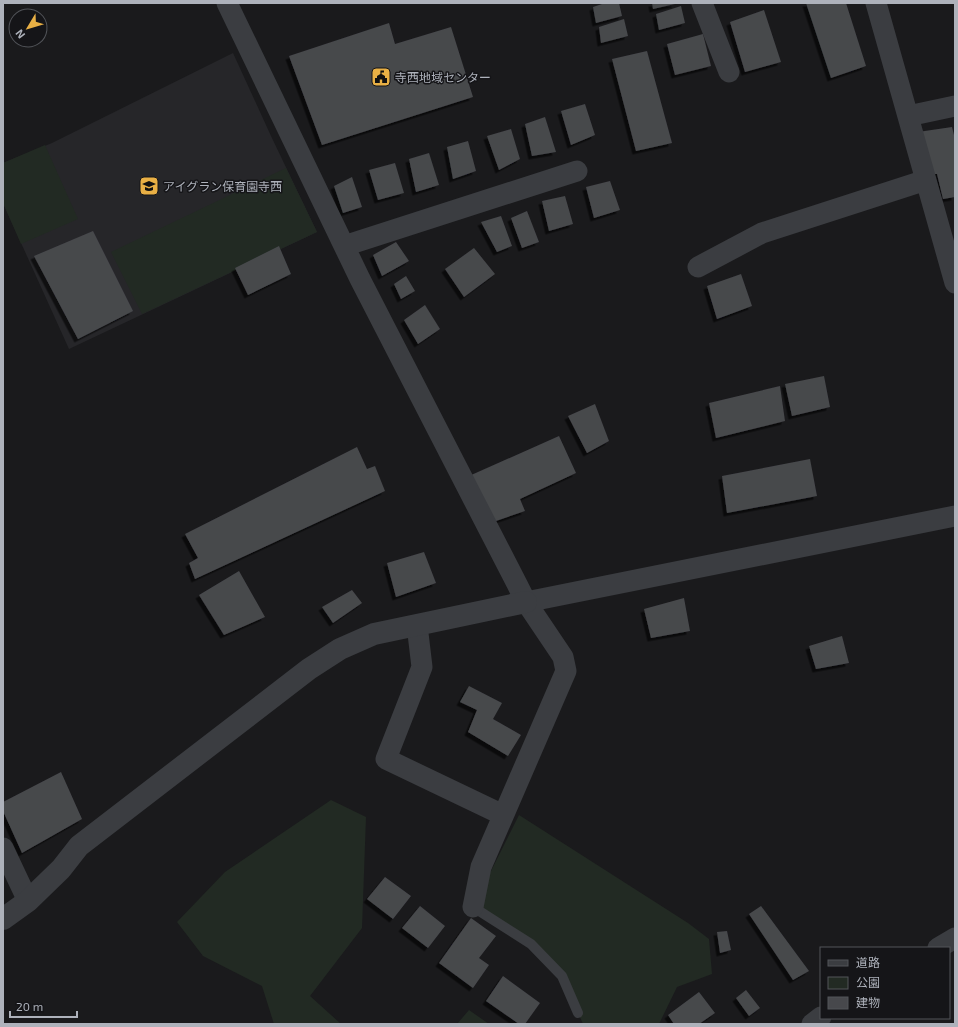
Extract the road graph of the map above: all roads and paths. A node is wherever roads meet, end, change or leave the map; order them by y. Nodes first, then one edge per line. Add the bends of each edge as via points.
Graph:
1 (227, 3) edge
2 (702, 3) edge
3 (876, 3) edge
4 (729, 72) dead end
5 (955, 106) edge
6 (908, 116) junction
7 (577, 171) dead end
8 (926, 180) junction
9 (344, 246) junction
10 (698, 267) dead end
11 (955, 283) edge
12 (955, 516) edge
13 (526, 602) junction
14 (417, 625) junction
15 (503, 815) junction
16 (3, 848) edge
17 (28, 901) junction
18 (473, 907) joint
19 (3, 919) edge
20 (955, 938) edge
21 (940, 947) edge
22 (578, 1013) dead end
23 (820, 1018) edge
24 (812, 1024) edge

1 - 9 street
2 - 4 street
3 - 6 street
5 - 6 street
6 - 8 street
7 - 9 street
8 - 10 street via 762,233
8 - 11 street
9 - 13 street
12 - 13 street
13 - 14 street
13 - 15 street via 563,657 566,671
14 - 15 street via 422,667 386,759
14 - 17 street via 374,634 340,649 309,669 79,846 61,869
15 - 18 street via 481,868
16 - 17 street
17 - 19 street
18 - 22 lane via 531,944 562,976
20 - 21 street
23 - 24 street

